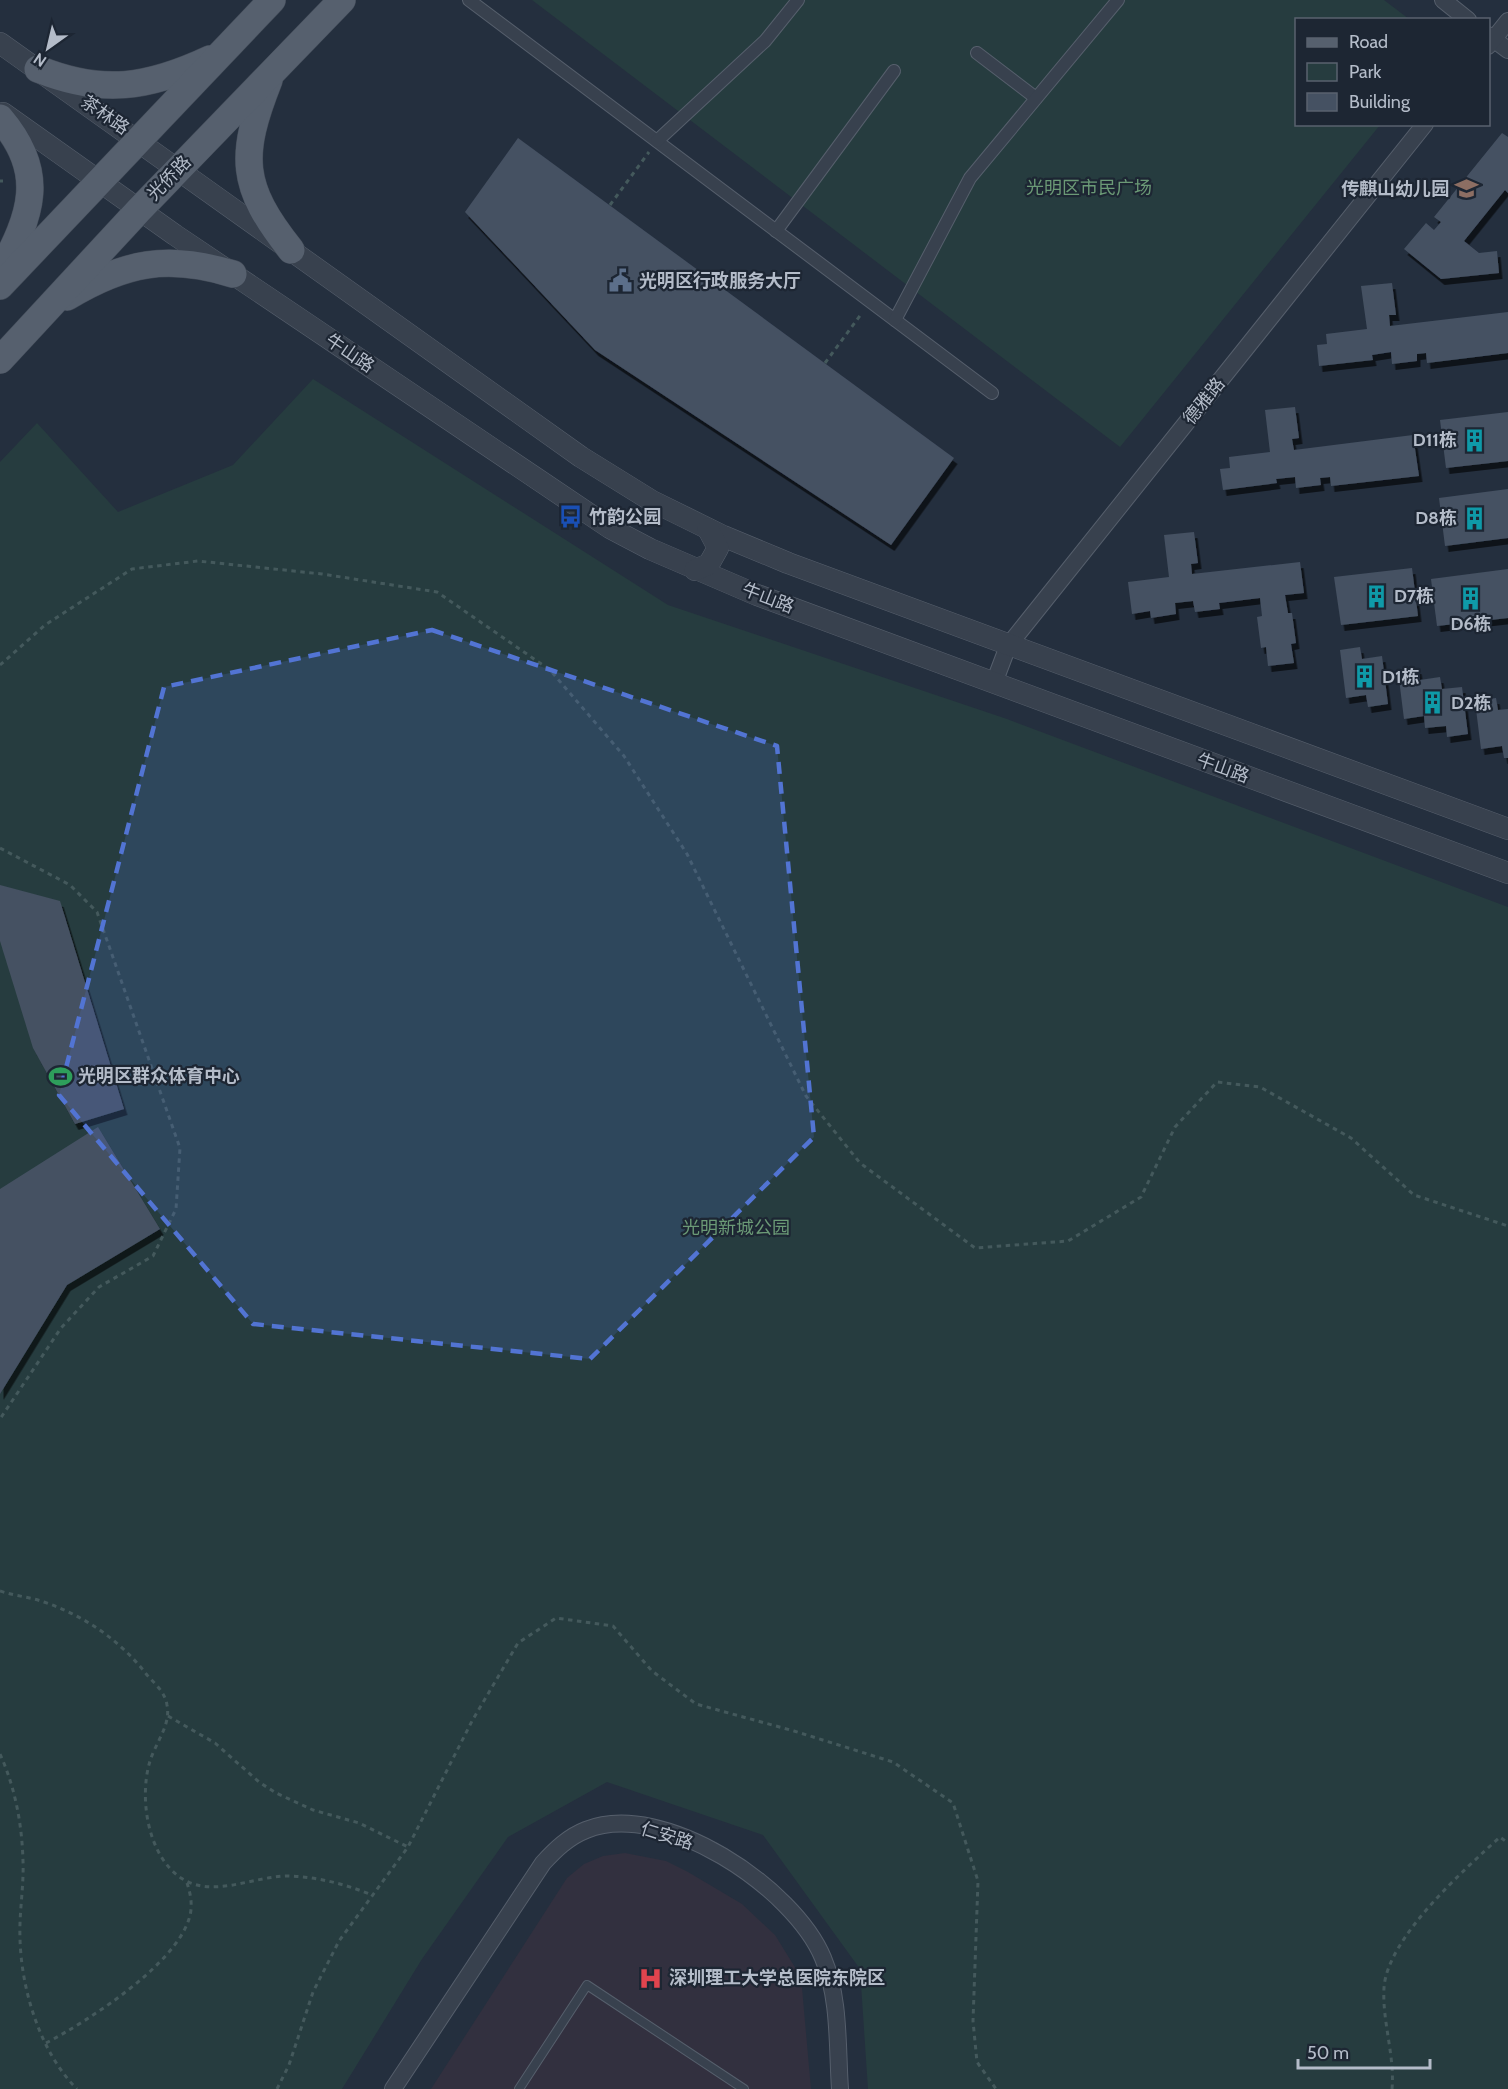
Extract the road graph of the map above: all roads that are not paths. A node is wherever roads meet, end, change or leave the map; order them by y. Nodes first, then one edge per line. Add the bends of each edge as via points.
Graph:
1 (272, 0) edge
2 (342, 0) edge
3 (469, 0) edge
4 (798, 0) edge
5 (1118, 0) edge
6 (1443, 0) edge
7 (1466, 18) edge
8 (1508, 21) edge
9 (1490, 40) edge
10 (0, 43) edge
11 (1508, 50) edge
12 (977, 53) dead end
13 (220, 55) junction
14 (38, 69) junction
15 (272, 72) junction
16 (894, 72) dead end
17 (1036, 98) junction
18 (0, 111) edge
19 (0, 118) edge
20 (1423, 126) edge
21 (139, 140) junction
22 (657, 141) junction
23 (179, 169) junction
24 (99, 182) junction
25 (139, 210) junction
26 (776, 231) junction
27 (291, 250) junction
28 (0, 273) edge
29 (233, 274) junction
30 (0, 286) edge
31 (48, 309) junction
32 (895, 320) junction
33 (0, 360) edge
34 (992, 393) dead end
35 (708, 529) junction
36 (695, 570) junction
37 (1008, 646) junction
38 (994, 683) junction
39 (1508, 830) edge
40 (1508, 873) edge
41 (393, 2089) edge
42 (519, 2089) edge
43 (744, 2089) edge
44 (840, 2089) edge

1 - 13 main road
2 - 15 main road, 光侨路
3 - 22 street
4 - 22 street via 765,41
5 - 17 street
6 - 7 street
8 - 9 street
9 - 11 street
10 - 14 street, 茶林路
12 - 17 street
13 - 14 main road via 158,80 125,86 95,86
13 - 21 main road
14 - 21 street, 茶林路
15 - 23 main road, 光侨路
15 - 27 main road via 251,135 248,171 255,199
16 - 26 street
17 - 32 street via 970,178
18 - 24 street
19 - 28 main road via 21,146 32,180 26,215
20 - 37 street, 德雅路
21 - 23 street, 茶林路
21 - 24 main road
22 - 26 street
23 - 25 main road, 光侨路
23 - 27 street
24 - 25 street, 牛山路
24 - 30 main road
25 - 29 street, 牛山路
25 - 31 main road, 光侨路
26 - 32 street
27 - 35 street via 581,457 652,501
29 - 31 main road via 188,263 144,263 84,287
29 - 36 street, 牛山路 via 610,528
31 - 33 main road, 光侨路
32 - 34 street
35 - 36 street via 718,548 709,564
35 - 37 street via 788,564
36 - 38 street, 牛山路
37 - 38 street, 德雅路
37 - 39 street
38 - 40 street, 牛山路
41 - 44 street, 仁安路 via 543,1863 556,1849 586,1830 629,1824 676,1834 717,1855 760,1881 798,1916 823,1958 830,1981
42 - 43 lane via 587,1985

